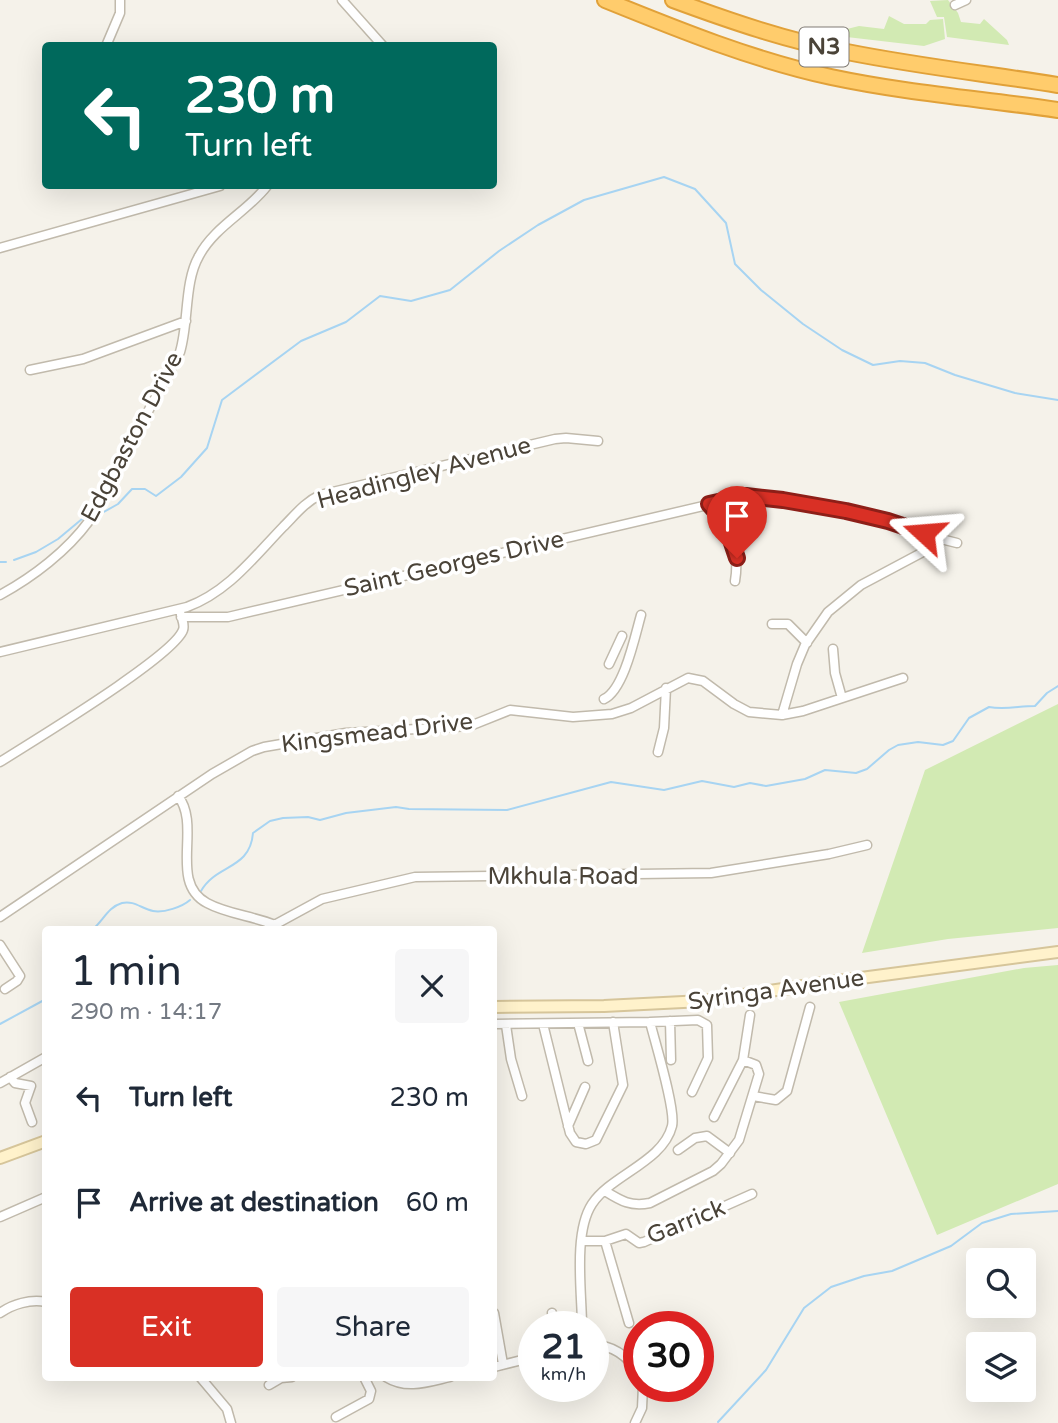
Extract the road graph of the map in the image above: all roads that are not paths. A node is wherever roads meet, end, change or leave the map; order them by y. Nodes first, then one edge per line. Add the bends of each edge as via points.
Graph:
1 (120, 0) edge
2 (342, 0) edge
3 (605, 0) edge
4 (673, 0) edge
5 (966, 0) edge
6 (955, 5) dead end
7 (108, 42) edge
8 (379, 42) edge
9 (979, 72) junction
10 (1058, 75) edge
11 (1058, 85) edge
12 (1005, 102) junction
13 (1058, 110) edge
14 (1058, 117) edge
15 (209, 189) edge
16 (264, 189) edge
17 (0, 248) edge
18 (186, 321) junction
19 (30, 370) dead end
20 (598, 441) dead end
21 (709, 504) junction
22 (929, 540) junction
23 (957, 543) dead end
24 (735, 582) dead end
25 (0, 595) edge
26 (180, 613) junction
27 (641, 615) dead end
28 (772, 624) dead end
29 (622, 636) dead end
30 (807, 643) junction
31 (834, 649) dead end
32 (0, 652) edge
33 (609, 664) dead end
34 (903, 678) dead end
35 (666, 688) junction
36 (787, 696) junction
37 (842, 698) junction
38 (604, 699) dead end
39 (803, 711) junction
40 (765, 715) junction
41 (782, 715) junction
42 (658, 752) dead end
43 (0, 762) edge
44 (178, 796) junction
45 (867, 845) dead end
46 (0, 917) edge
47 (268, 926) edge
48 (273, 926) edge
49 (0, 944) edge
50 (1058, 952) edge
51 (5, 989) dead end
52 (497, 1007) edge
53 (810, 1007) dead end
54 (750, 1015) dead end
55 (670, 1021) junction
56 (613, 1022) junction
57 (650, 1022) junction
58 (578, 1023) junction
59 (497, 1024) edge
60 (542, 1024) junction
61 (506, 1025) junction
62 (42, 1059) edge
63 (671, 1060) dead end
64 (743, 1060) junction
65 (588, 1061) dead end
66 (10, 1077) junction
67 (0, 1083) edge
68 (585, 1087) dead end
69 (692, 1093) dead end
70 (522, 1096) dead end
71 (752, 1096) junction
72 (714, 1117) dead end
73 (32, 1122) dead end
74 (568, 1126) junction
75 (42, 1142) edge
76 (678, 1150) dead end
77 (730, 1153) junction
78 (0, 1158) edge
79 (605, 1191) junction
80 (752, 1194) dead end
81 (42, 1199) edge
82 (0, 1217) edge
83 (581, 1241) junction
84 (605, 1241) junction
85 (42, 1301) edge
86 (582, 1311) edge
87 (625, 1311) edge
88 (0, 1313) edge
89 (518, 1361) edge
90 (498, 1366) edge
91 (203, 1381) edge
92 (276, 1381) edge
93 (366, 1381) edge
94 (396, 1381) edge
95 (434, 1381) edge
96 (269, 1385) dead end
97 (642, 1402) edge
98 (336, 1417) dead end
99 (230, 1423) edge
100 (635, 1423) edge

1 - 7 street via 120,13
2 - 8 street
3 - 12 highway, N3 via 716,45 831,77
4 - 9 highway, N3 via 847,52
5 - 6 street
9 - 10 highway
9 - 11 highway, N3
12 - 13 highway, N3
12 - 14 highway
15 - 17 street
16 - 18 street, Edgbaston Drive via 198,257
18 - 19 street via 83,359
18 - 25 street, Edgbaston Drive via 176,360 89,521 51,560
20 - 26 street, Headingley Avenue via 555,439 320,495 303,506 227,584
21 - 22 street, Saint Georges Drive via 746,496 783,500 888,521 920,531
21 - 24 street via 728,529 737,558
21 - 26 street, Saint Georges Drive via 228,617
22 - 23 street, Saint Georges Drive
22 - 30 street via 923,552 839,600
26 - 32 street, Headingley Avenue
26 - 43 street via 181,634 152,661
27 - 38 street via 621,678
28 - 30 street via 788,624
29 - 33 street
30 - 36 street
31 - 37 street
34 - 37 street, Kingsmead Drive
35 - 40 street, Kingsmead Drive via 694,678 734,705
35 - 42 street
35 - 44 street, Kingsmead Drive via 612,714 573,717 510,710 470,726 346,733 276,744 252,751
36 - 39 street via 790,708
36 - 40 street via 777,710
36 - 41 street
37 - 39 street, Kingsmead Drive
39 - 41 street, Kingsmead Drive
40 - 41 street, Kingsmead Drive
44 - 46 street, Kingsmead Drive
44 - 47 street via 186,814 188,878 195,893 212,906
45 - 48 street, Mkhula Road via 711,873 415,877 322,899
49 - 51 street via 20,976
50 - 52 street, Syringa Avenue via 703,1001
53 - 71 street via 787,1091 776,1100
54 - 64 street
55 - 57 street
55 - 63 street
55 - 69 street via 703,1021 707,1025 708,1058
56 - 57 street
56 - 58 street
56 - 74 street via 623,1085 592,1143 576,1142
57 - 79 street via 672,1127 660,1146
58 - 60 street
58 - 65 street
59 - 61 street
60 - 61 street
60 - 74 street
61 - 70 street
62 - 66 street
64 - 71 street via 759,1068
64 - 72 street
66 - 67 street
66 - 73 street via 15,1083 31,1086 25,1102
68 - 74 street
71 - 77 street via 739,1140
75 - 78 street
76 - 77 street via 706,1136
77 - 79 street via 713,1171 650,1203 629,1204
79 - 83 street via 589,1212
80 - 84 street, Garrick via 644,1242 626,1234
81 - 82 street
83 - 84 street, Garrick
83 - 86 street
84 - 87 street
85 - 88 street
89 - 90 street
91 - 99 street via 227,1409
92 - 96 street
93 - 98 street via 369,1399
94 - 95 street via 405,1385
97 - 100 street

